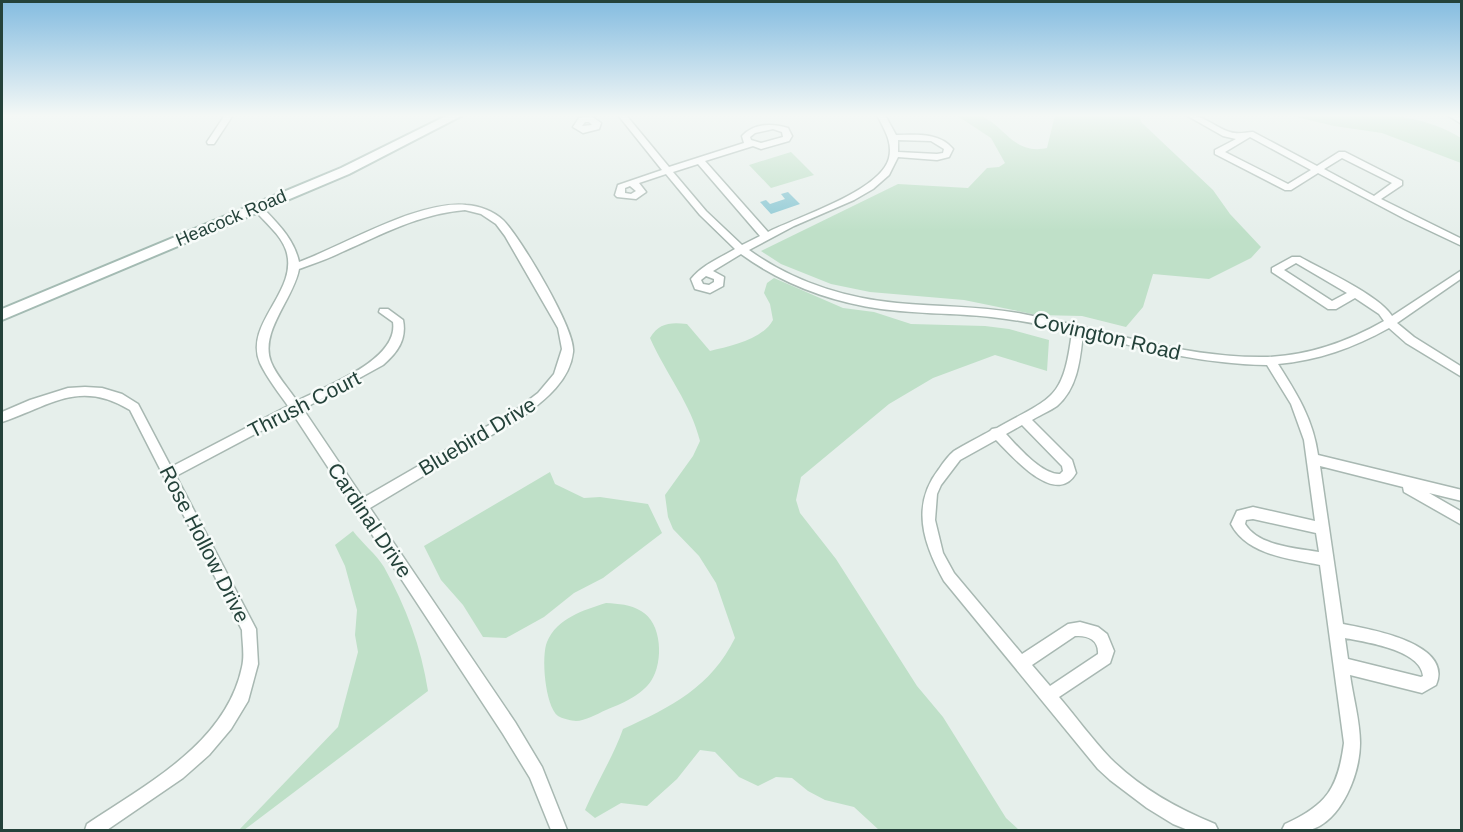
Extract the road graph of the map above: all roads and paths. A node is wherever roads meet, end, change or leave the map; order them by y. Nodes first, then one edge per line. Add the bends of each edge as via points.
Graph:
1 (381, 154) edge
2 (655, 154) edge
3 (721, 154) edge
4 (893, 154) joint
5 (947, 154) edge
6 (1222, 154) edge
7 (1288, 154) edge
8 (700, 161) junction
9 (1316, 168) junction
10 (670, 171) junction
11 (630, 183) dead end
12 (1375, 199) junction
13 (257, 207) junction
14 (766, 236) junction
15 (1461, 243) edge
16 (742, 250) junction
17 (294, 267) junction
18 (705, 271) dead end
19 (1461, 273) edge
20 (1353, 294) junction
21 (384, 312) dead end
22 (2, 315) edge
23 (1390, 323) junction
24 (1078, 329) junction
25 (1270, 361) junction
26 (1461, 374) edge
27 (296, 408) junction
28 (2, 417) edge
29 (1023, 419) junction
30 (996, 432) junction
31 (1313, 459) junction
32 (169, 474) junction
33 (1398, 481) junction
34 (1461, 496) edge
35 (360, 507) junction
36 (1461, 519) edge
37 (1323, 529) junction
38 (1327, 560) junction
39 (1336, 629) junction
40 (1021, 663) junction
41 (1341, 665) junction
42 (1048, 696) junction
43 (93, 831) edge
44 (559, 831) edge
45 (1209, 831) edge
46 (1291, 831) edge

1 - 13 main road, Heacock Road
2 - 10 street, Covington Road
3 - 8 street
4 - 5 street via 937,157
4 - 14 street via 882,178 865,192
6 - 9 street via 1288,188 1311,177
7 - 9 street
8 - 10 street
8 - 14 street
9 - 12 street
9 - 12 street via 1342,154 1399,183
10 - 11 street
10 - 16 street, Covington Road
12 - 15 street
13 - 17 street via 291,249
13 - 22 main road, Heacock Road
14 - 16 street
16 - 18 street
16 - 24 street, Covington Road via 789,278 849,298 899,307 1003,314
17 - 27 street, Cardinal Drive via 266,328 262,353 272,376
17 - 35 street, Bluebird Drive via 424,212 453,208 477,211 494,218 508,235 568,342 559,376 534,403
19 - 23 street, Covington Road
20 - 20 street via 1296,259 1276,270 1332,306
20 - 23 street via 1383,311
21 - 27 street, Thrush Court via 396,318 399,326 396,343 388,354 360,376
23 - 25 street, Covington Road via 1342,348
23 - 26 street
24 - 25 street, Covington Road via 1207,357
24 - 29 street via 1068,388 1052,404
25 - 31 street via 1305,421
27 - 32 street, Thrush Court
27 - 35 street, Cardinal Drive
28 - 32 street, Rose Hollow Drive via 64,393 91,390 113,394 139,414
29 - 30 street
29 - 30 street via 1068,464 1070,473 1065,480 1057,482 1044,477
30 - 40 street via 962,451 941,473 931,494 928,520 936,554 949,577
31 - 33 street
31 - 37 street
32 - 43 street, Rose Hollow Drive via 249,629 251,668 241,698 213,740
33 - 34 street
33 - 36 street
35 - 44 street, Cardinal Drive via 509,728 536,773
37 - 38 street
37 - 38 street via 1253,513 1242,515 1238,524 1256,543
38 - 39 street
39 - 41 street
39 - 41 street via 1409,648 1425,659 1432,674 1431,680 1422,685
40 - 42 street
40 - 42 street via 1073,629 1083,627 1102,639 1105,658
41 - 46 street via 1352,743 1350,769 1329,809
42 - 45 street via 1104,763 1133,790 1172,815

